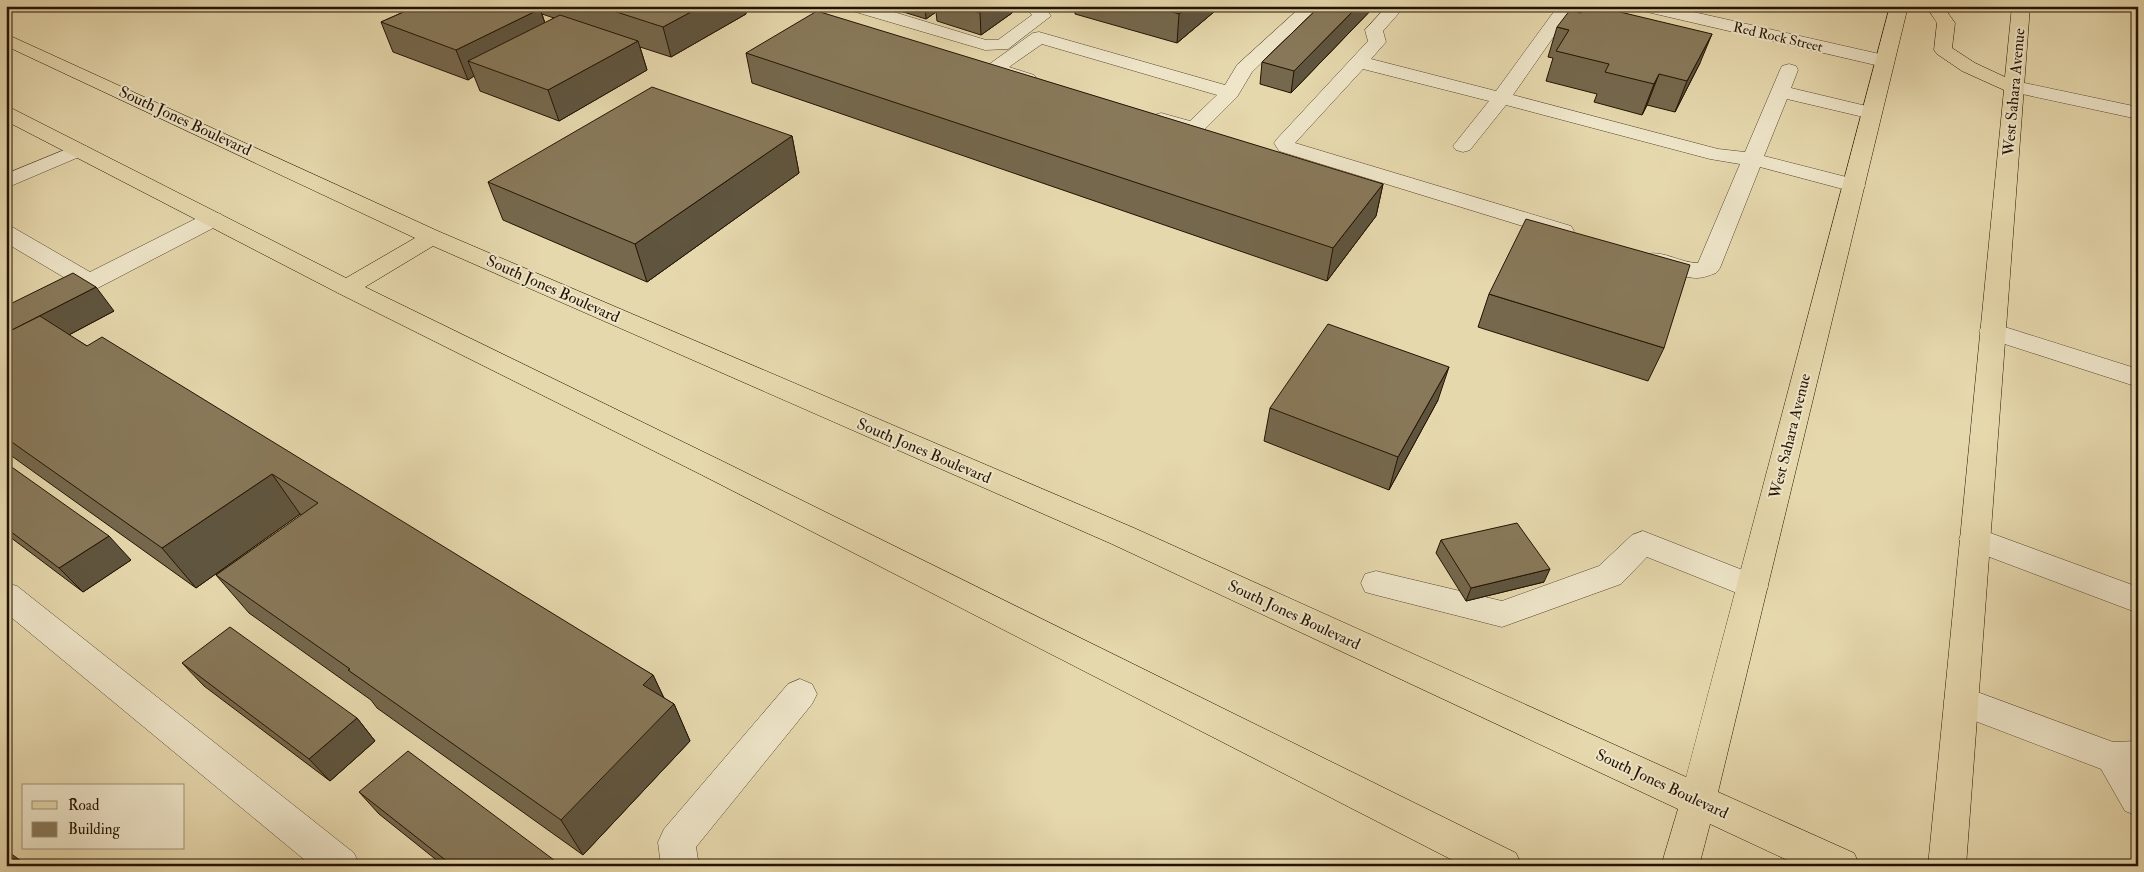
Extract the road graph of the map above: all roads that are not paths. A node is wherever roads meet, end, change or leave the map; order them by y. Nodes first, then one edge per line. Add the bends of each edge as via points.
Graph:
1 (856, 6) edge
2 (1032, 6) edge
3 (1312, 6) edge
4 (1397, 6) edge
5 (1643, 6) edge
6 (1899, 6) edge
7 (1934, 6) edge
8 (2021, 6) edge
9 (1564, 10) edge
10 (6, 39) edge
11 (1884, 61) junction
12 (1359, 62) junction
13 (1789, 70) dead end
14 (1042, 84) edge
15 (2014, 87) junction
16 (1780, 91) junction
17 (1230, 93) junction
18 (1501, 98) junction
19 (6, 113) edge
20 (1872, 113) junction
21 (2138, 113) edge
22 (1147, 115) edge
23 (1463, 146) dead end
24 (80, 150) junction
25 (1752, 159) junction
26 (6, 182) edge
27 (1854, 186) junction
28 (213, 219) junction
29 (432, 236) junction
30 (1580, 236) edge
31 (11, 242) edge
32 (1637, 253) edge
33 (90, 282) junction
34 (346, 288) junction
35 (6, 325) edge
36 (1992, 331) junction
37 (2138, 378) edge
38 (1974, 539) junction
39 (1376, 583) dead end
40 (1752, 588) junction
41 (6, 595) edge
42 (2138, 600) edge
43 (800, 694) dead end
44 (1961, 701) junction
45 (2126, 757) edge
46 (2138, 799) edge
47 (1698, 801) junction
48 (341, 866) edge
49 (680, 866) edge
50 (1503, 866) edge
51 (1680, 866) edge
52 (1841, 866) edge
53 (1947, 866) edge

1 - 2 street via 985,45 1002,45 1042,16
3 - 17 street via 1244,69
4 - 12 street via 1374,30 1377,42
5 - 11 street, Red Rock Street
6 - 11 main road, West Sahara Avenue
7 - 15 main road via 1946,23 1943,50 1984,76
8 - 15 main road, West Sahara Avenue
9 - 18 street
10 - 29 main road, South Jones Boulevard
11 - 20 main road, West Sahara Avenue
12 - 18 street
12 - 30 street via 1284,143 1286,147
13 - 16 street
14 - 17 street via 995,69 1039,36
15 - 21 street
15 - 36 main road, West Sahara Avenue
16 - 20 street
16 - 25 street
17 - 22 street via 1194,130
18 - 23 street
18 - 25 street via 1717,155
19 - 24 main road
20 - 27 main road, West Sahara Avenue
24 - 26 street
24 - 28 main road
25 - 27 street
25 - 32 street via 1708,268 1694,270
27 - 40 main road, West Sahara Avenue
28 - 33 street
28 - 34 main road
29 - 34 main road
29 - 47 main road, South Jones Boulevard via 1123,536
31 - 33 street
33 - 35 street
34 - 50 main road via 710,467
36 - 37 street
36 - 38 main road, West Sahara Avenue
38 - 42 street
38 - 44 main road, West Sahara Avenue
39 - 40 street via 1502,614 1610,575 1643,543
40 - 47 main road, West Sahara Avenue
41 - 48 street
43 - 49 street via 677,842
44 - 45 street
44 - 53 main road, West Sahara Avenue
45 - 46 street
47 - 51 main road, West Sahara Avenue
47 - 52 main road, South Jones Boulevard

